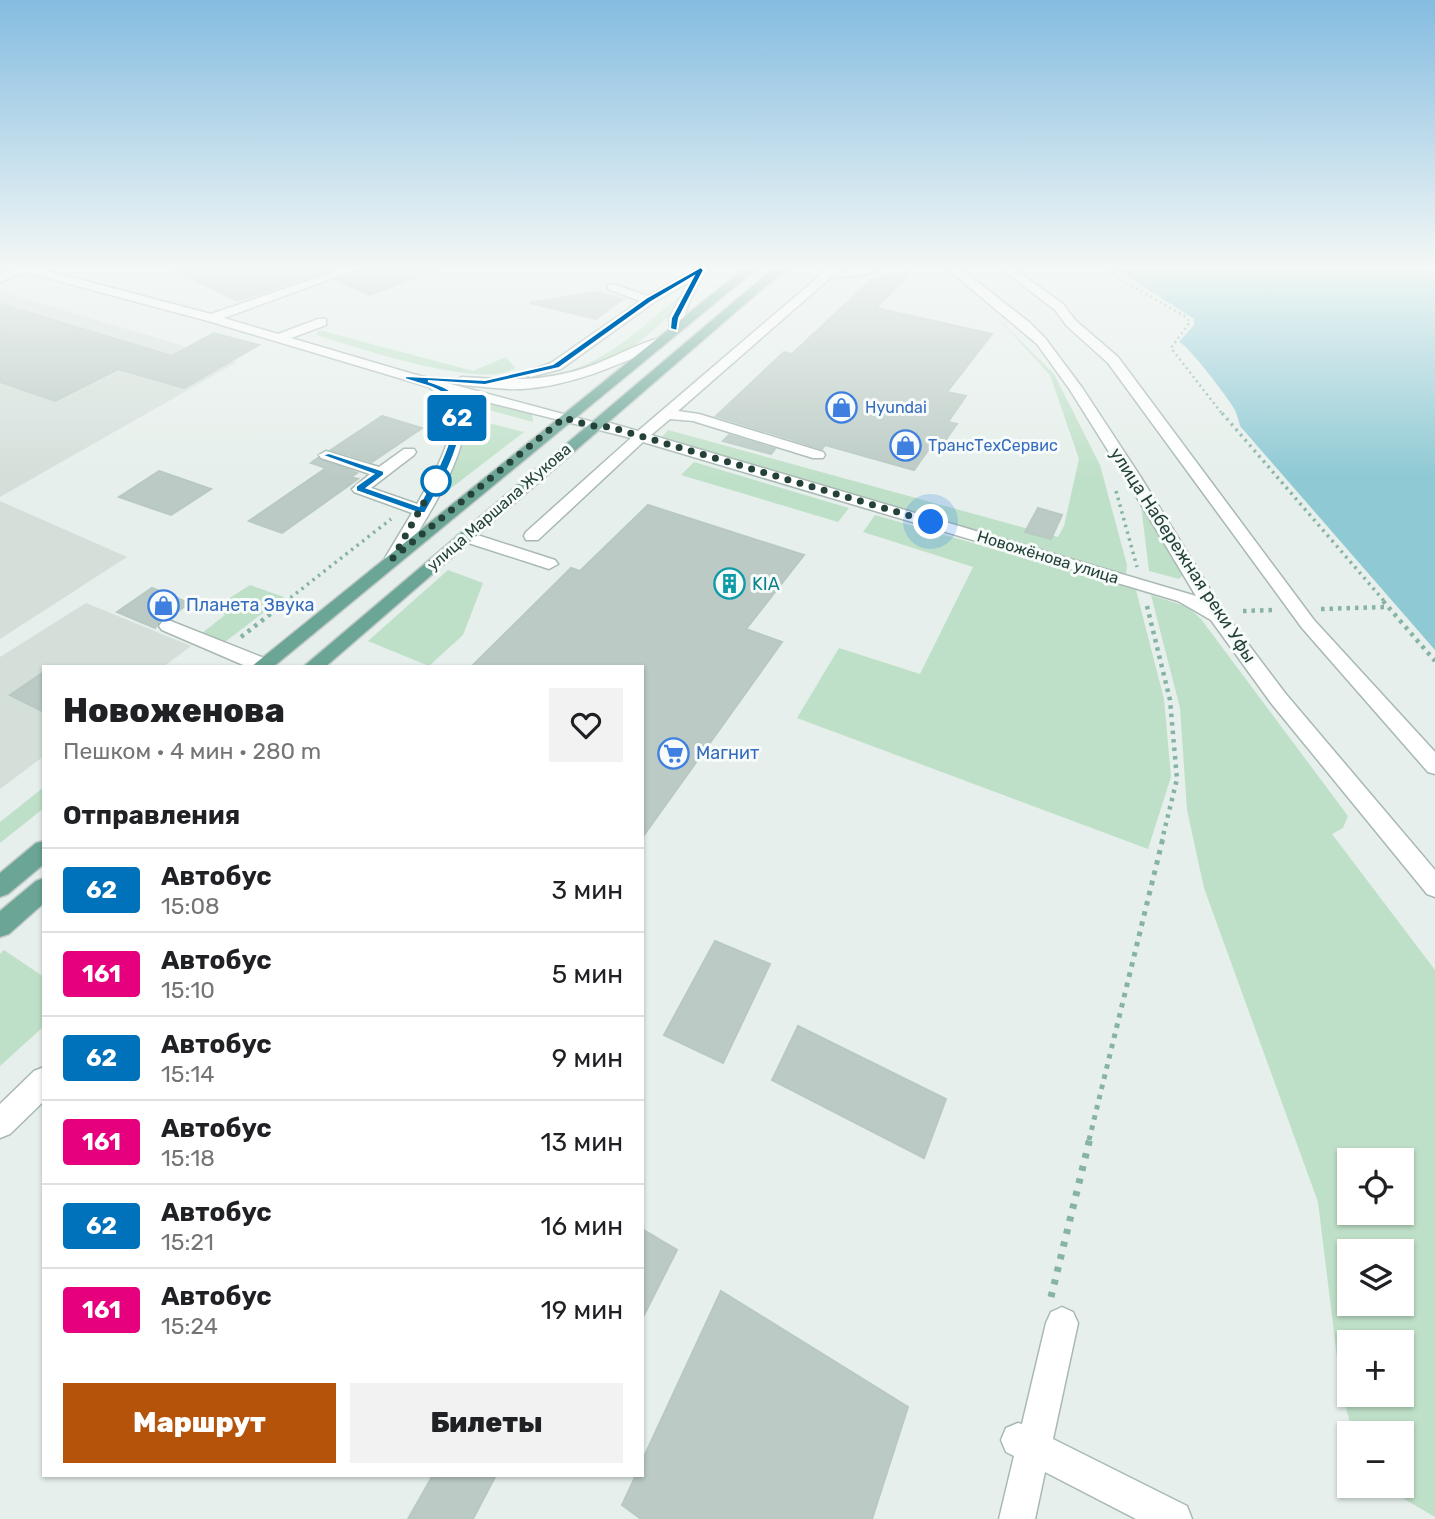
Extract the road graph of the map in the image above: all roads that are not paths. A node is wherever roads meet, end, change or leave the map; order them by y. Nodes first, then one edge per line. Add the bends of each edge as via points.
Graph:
1 (275, 337) edge
2 (282, 337) edge
3 (597, 337) edge
4 (664, 337) edge
5 (699, 337) edge
6 (755, 337) edge
7 (1037, 337) edge
8 (1088, 337) edge
9 (279, 338) junction
10 (656, 343) junction
11 (408, 377) junction
12 (485, 383) junction
13 (666, 414) junction
14 (564, 418) junction
15 (593, 426) junction
16 (640, 436) junction
17 (409, 452) dead end
18 (326, 455) dead end
19 (818, 455) dead end
20 (381, 473) junction
21 (415, 508) junction
22 (466, 536) junction
23 (532, 537) dead end
24 (393, 558) junction
25 (549, 564) dead end
26 (1217, 615) junction
27 (169, 626) dead end
28 (259, 665) edge
29 (262, 665) edge
30 (314, 665) edge
31 (1435, 766) edge
32 (42, 852) edge
33 (0, 887) edge
34 (1435, 887) edge
35 (42, 890) edge
36 (0, 926) edge
37 (42, 1083) edge
38 (0, 1124) edge
39 (1055, 1316) road end
40 (1026, 1444) junction
41 (1017, 1519) edge
42 (1174, 1519) edge

1 - 9 street
2 - 9 street
3 - 12 street via 556,366
4 - 10 main road, улица Маршала Жукова
5 - 15 main road, улица Маршала Жукова
6 - 13 street
7 - 26 street, улица Набережная реки Уфы via 1132,475
8 - 31 street via 1114,360 1308,624
9 - 11 street
10 - 12 street via 592,372 555,382
10 - 14 main road, улица Маршала Жукова
11 - 12 street
11 - 14 street, Новожёнова улица
11 - 21 street via 452,396 458,411 449,454
13 - 16 street
13 - 19 street via 694,417
14 - 15 street, Новожёнова улица
14 - 24 main road, улица Маршала Жукова
15 - 16 street, Новожёнова улица
15 - 22 main road, улица Маршала Жукова
16 - 23 street
16 - 26 street, Новожёнова улица via 1140,578
17 - 20 street
18 - 20 street
20 - 21 street via 360,489
21 - 24 street
22 - 25 street
22 - 30 main road, улица Маршала Жукова
24 - 29 main road, улица Маршала Жукова
26 - 34 street, улица Набережная реки Уфы via 1278,698
27 - 28 street
32 - 33 main road
35 - 36 main road
37 - 38 street
39 - 40 street
40 - 41 street
40 - 42 street

